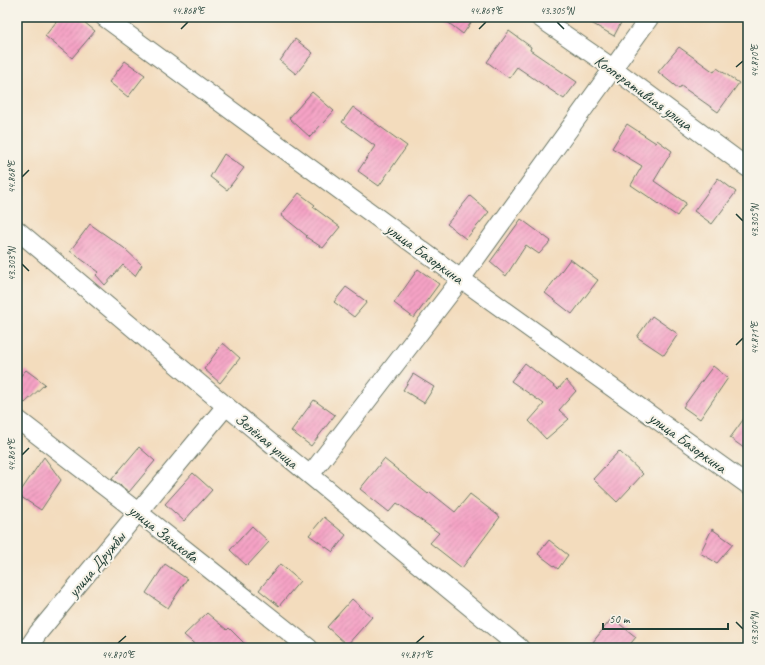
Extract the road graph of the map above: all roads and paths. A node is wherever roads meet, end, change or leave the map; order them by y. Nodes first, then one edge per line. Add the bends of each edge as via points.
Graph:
1 (104, 17) edge
2 (539, 17) edge
3 (650, 17) edge
4 (614, 69) junction
5 (748, 168) edge
6 (17, 230) edge
7 (460, 279) junction
8 (226, 406) junction
9 (17, 419) edge
10 (310, 476) junction
11 (748, 485) edge
12 (139, 513) junction
13 (28, 648) edge
14 (309, 648) edge
15 (520, 648) edge

1 - 7 street, улица Базоркина
2 - 4 street, Кооперативная улица
3 - 4 street
4 - 5 street, Кооперативная улица
4 - 7 street
6 - 8 street, Зелёная улица
7 - 10 street
7 - 11 street, улица Базоркина
8 - 10 street, Зелёная улица
8 - 12 street, улица Дружбы
9 - 12 street, улица Зязикова
10 - 15 street, Зелёная улица
12 - 13 street, улица Дружбы
12 - 14 street, улица Зязикова

